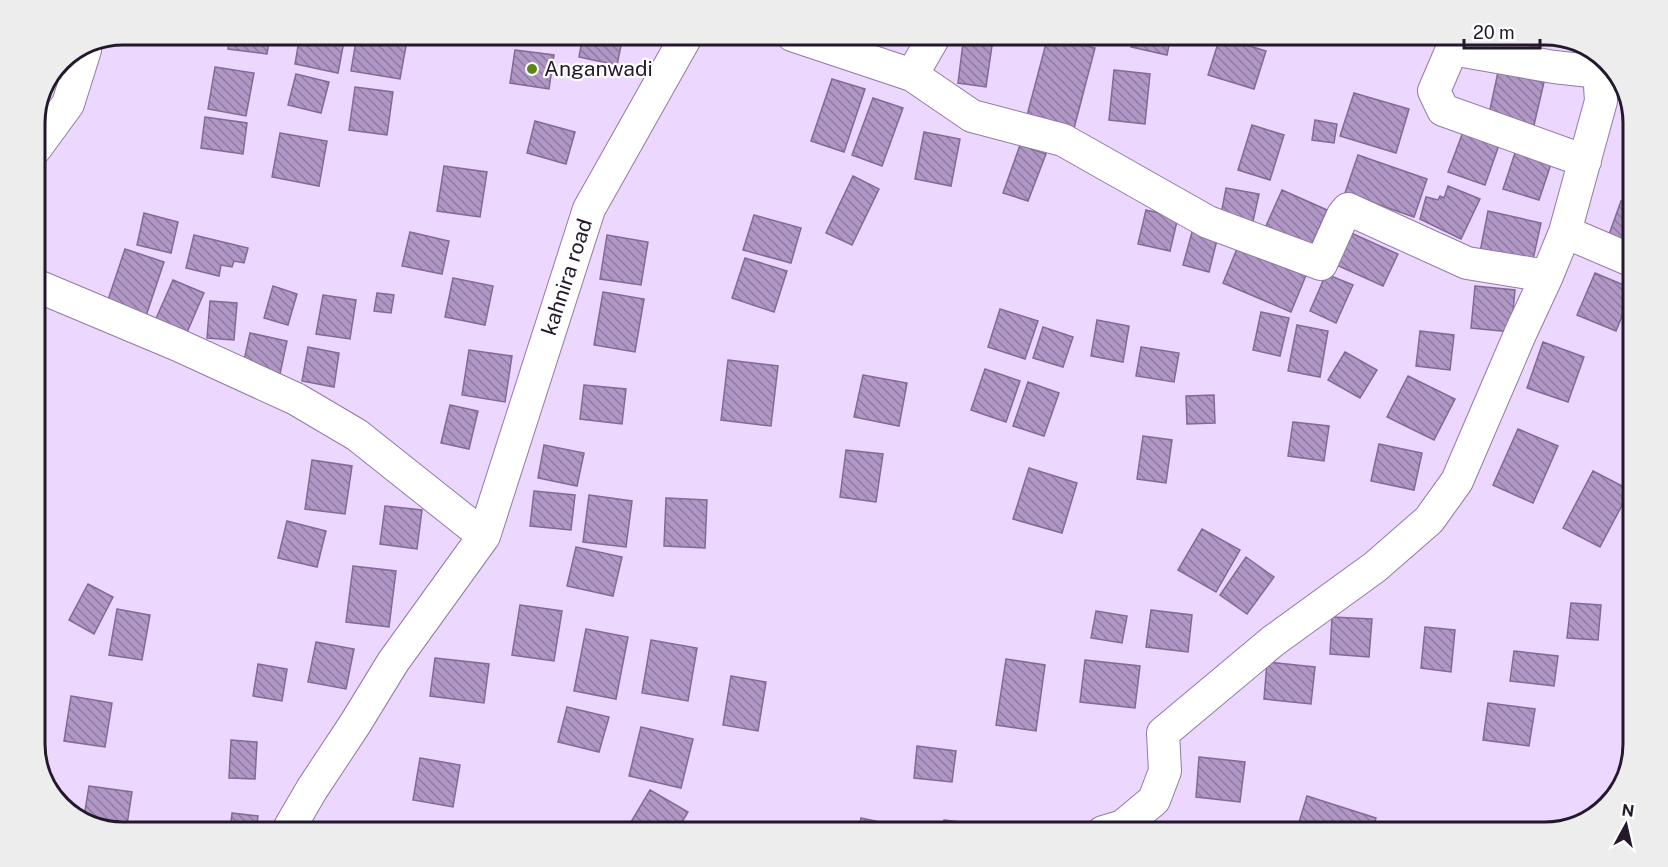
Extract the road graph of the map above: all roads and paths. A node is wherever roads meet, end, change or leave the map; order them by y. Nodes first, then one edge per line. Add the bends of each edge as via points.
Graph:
1 (681, 45) edge
2 (824, 45) edge
3 (929, 45) edge
4 (83, 56) edge
5 (1597, 64) edge
6 (1599, 66) edge
7 (912, 75) junction
8 (45, 135) edge
9 (1585, 161) junction
10 (1565, 232) junction
11 (1623, 257) edge
12 (1547, 276) junction
13 (45, 289) edge
14 (484, 536) junction
15 (293, 822) edge
16 (1129, 822) edge

1 - 14 street, kahnira road via 589,209
2 - 7 street
3 - 7 street
4 - 8 street via 68,104
5 - 9 street via 1554,67 1452,49 1434,91 1443,110
6 - 9 street via 1601,101
7 - 12 street via 972,116 1063,140 1208,222 1322,264 1348,209 1467,263
9 - 10 street
10 - 11 street
10 - 12 street
12 - 16 street via 1457,482 1429,520 1375,567 1273,641 1163,733 1164,771 1154,800
13 - 14 street via 296,399 357,435
14 - 15 street, kahnira road via 393,662

